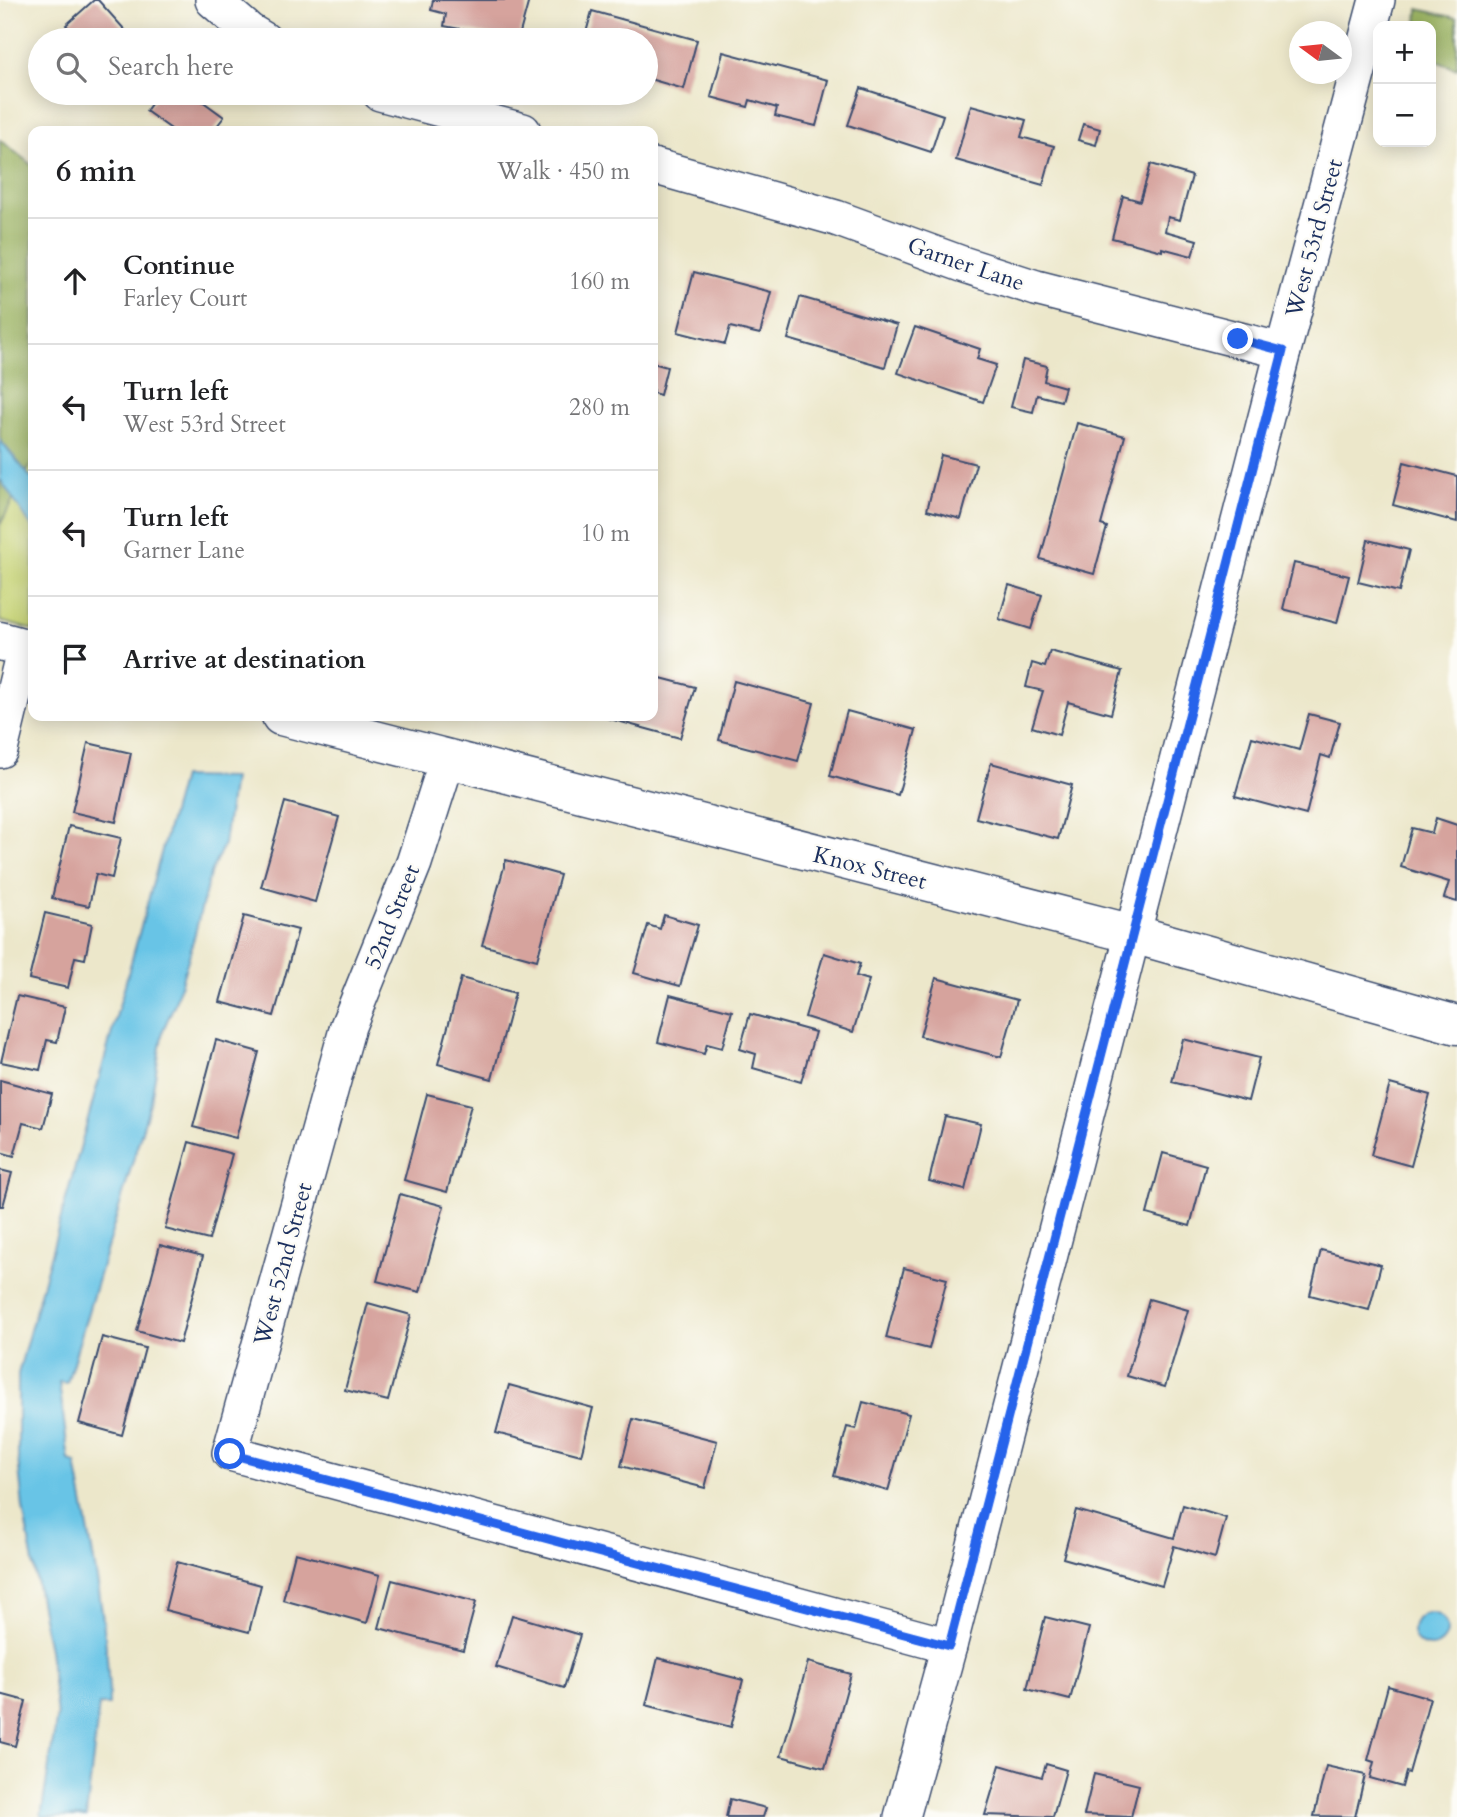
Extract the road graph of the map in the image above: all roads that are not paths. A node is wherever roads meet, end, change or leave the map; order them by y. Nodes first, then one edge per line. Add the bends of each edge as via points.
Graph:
1 (213, 0) edge
2 (1377, 0) edge
3 (246, 28) edge
4 (425, 105) edge
5 (504, 126) edge
6 (658, 167) edge
7 (1283, 351) junction
8 (19, 646) edge
9 (300, 721) edge
10 (0, 750) edge
11 (447, 760) junction
12 (1133, 934) junction
13 (1457, 1025) edge
14 (335, 1074) joint
15 (949, 1646) junction
16 (902, 1817) edge

1 - 3 street
2 - 7 street, West 53rd Street
4 - 5 street
6 - 7 street, Garner Lane via 836,218 1037,288
7 - 12 street, West 53rd Street
8 - 10 street
9 - 11 street, Knox Street
11 - 12 street, Knox Street
11 - 14 street, 52nd Street via 414,863 348,1026
12 - 13 street, Knox Street
12 - 15 street, West 53rd Street
14 - 15 street, West 52nd Street via 230,1454
15 - 16 street, West 53rd Street

